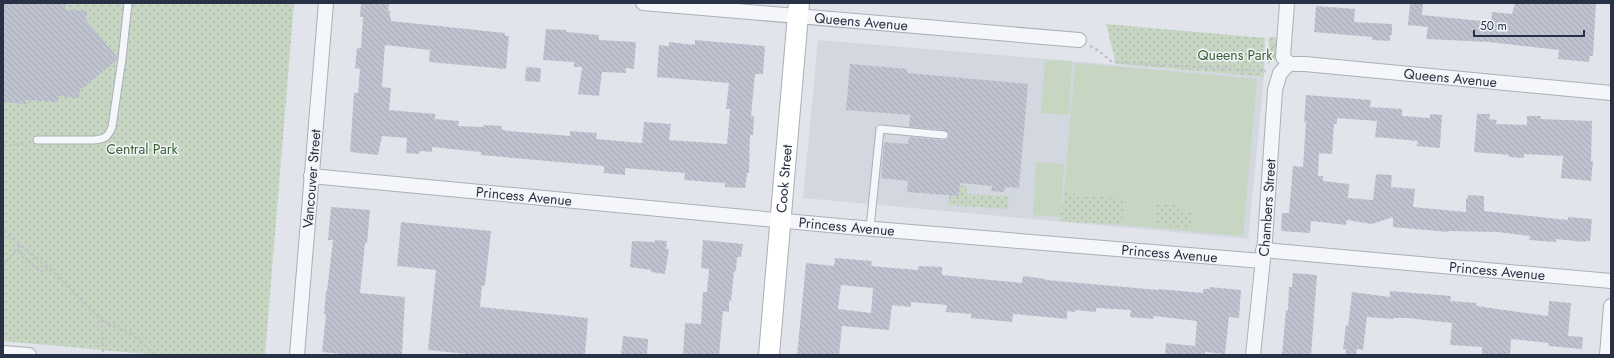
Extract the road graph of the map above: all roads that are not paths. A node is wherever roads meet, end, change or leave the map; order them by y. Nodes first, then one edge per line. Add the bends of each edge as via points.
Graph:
1 (128, 3) edge
2 (326, 3) edge
3 (644, 3) edge
4 (1286, 3) edge
5 (799, 10) edge
6 (1079, 40) road end
7 (1285, 69) junction
8 (1611, 93) edge
9 (944, 135) dead end
10 (37, 140) road end
11 (311, 176) junction
12 (780, 220) junction
13 (870, 228) junction
14 (1263, 255) junction
15 (1611, 281) edge
16 (1611, 306) edge
17 (3, 353) edge
18 (22, 355) edge
19 (297, 355) edge
20 (769, 355) edge
21 (1253, 355) edge
22 (1607, 355) edge

1 - 10 lane via 112,127 108,136 103,140
2 - 11 street, Vancouver Street
3 - 5 street, Queens Avenue
4 - 7 street via 1283,57
5 - 6 street, Queens Avenue
5 - 12 main road, Cook Street
7 - 8 street, Queens Avenue via 1305,64
7 - 14 street, Chambers Street via 1275,90
9 - 13 lane via 880,129
11 - 12 street, Princess Avenue
11 - 19 street, Vancouver Street
12 - 13 street, Princess Avenue
12 - 20 main road, Cook Street
13 - 14 street, Princess Avenue
14 - 15 street, Princess Avenue
14 - 21 street, Chambers Street
16 - 22 street
17 - 18 street

